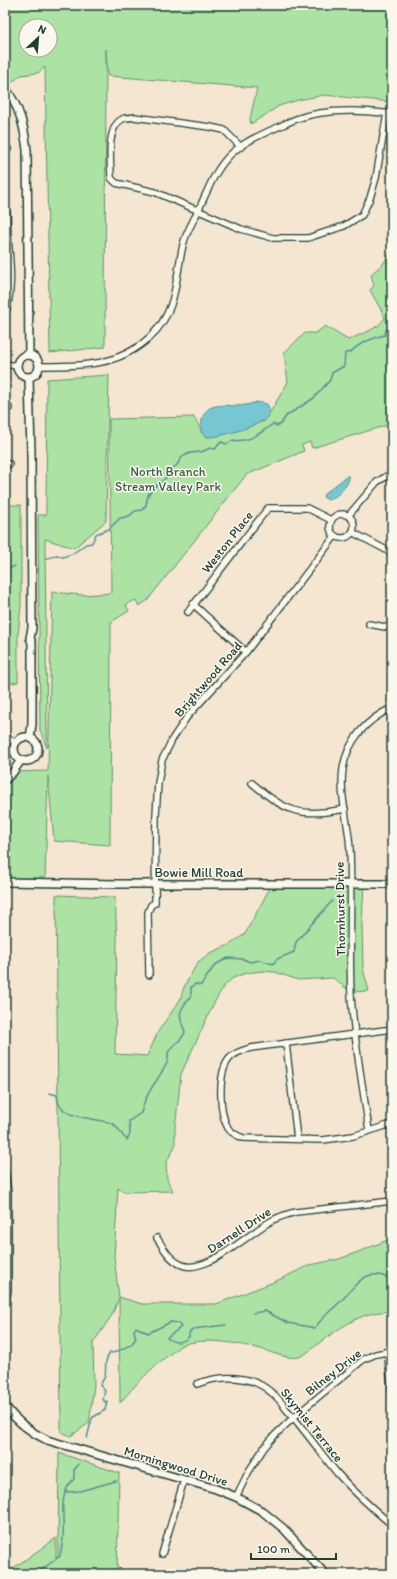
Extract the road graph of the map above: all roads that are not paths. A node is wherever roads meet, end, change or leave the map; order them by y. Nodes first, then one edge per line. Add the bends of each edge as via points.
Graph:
1 (5, 88) edge
2 (389, 114) edge
3 (241, 147) junction
4 (199, 210) junction
5 (5, 213) edge
6 (7, 249) edge
7 (6, 312) edge
8 (29, 355) junction
9 (5, 364) edge
10 (17, 366) junction
11 (40, 366) junction
12 (30, 378) junction
13 (392, 473) edge
14 (348, 516) junction
15 (331, 520) junction
16 (352, 532) junction
17 (335, 536) junction
18 (392, 553) edge
19 (193, 604) junction
20 (188, 612) dead end
21 (369, 624) dead end
22 (392, 626) edge
23 (246, 652) junction
24 (392, 708) edge
25 (5, 736) edge
26 (30, 738) junction
27 (16, 743) junction
28 (21, 760) junction
29 (5, 780) edge
30 (252, 783) dead end
31 (344, 809) junction
32 (5, 882) edge
33 (156, 883) junction
34 (351, 884) junction
35 (392, 884) edge
36 (149, 975) dead end
37 (392, 1030) edge
38 (356, 1034) junction
39 (286, 1043) junction
40 (392, 1124) edge
41 (369, 1131) junction
42 (297, 1139) junction
43 (5, 1171) edge
44 (392, 1201) edge
45 (158, 1238) dead end
46 (5, 1304) edge
47 (390, 1351) edge
48 (197, 1384) dead end
49 (392, 1391) edge
50 (5, 1406) edge
51 (294, 1417) junction
52 (184, 1480) junction
53 (236, 1497) junction
54 (392, 1525) edge
55 (162, 1554) dead end
56 (325, 1574) edge

1 - 8 street via 16,103 27,150
2 - 3 street via 328,112 297,119
2 - 4 street via 370,198 362,215 344,226 308,238 273,238 240,229
3 - 4 street via 227,158 209,185
3 - 4 street via 224,130 210,126 124,118 114,127 111,134 111,171 116,183 155,192
4 - 11 street via 188,229 183,245 171,307 150,337 123,356 102,363
5 - 6 street
6 - 7 street via 10,295
8 - 10 street via 22,357
8 - 11 street via 37,359
9 - 10 street
10 - 12 street via 20,373
11 - 12 street via 37,374
12 - 26 street via 34,631
13 - 14 street via 377,482
14 - 15 street via 338,514
14 - 16 street via 353,522
15 - 17 street via 330,530
15 - 19 street, Weston Place via 307,508 268,508
16 - 17 street via 346,537
16 - 18 street
17 - 23 street, Brightwood Road
19 - 20 street, Weston Place
19 - 23 street
21 - 22 street
23 - 33 street, Brightwood Road via 187,717 162,760 156,815
24 - 31 street, Thornhurst Drive via 364,726 349,748 343,768
25 - 27 street
26 - 27 street via 24,738
26 - 28 street via 36,743 37,754 28,761
27 - 28 street via 15,752
28 - 29 street
30 - 31 street via 272,800 296,812 311,814
31 - 34 street, Thornhurst Drive via 350,846
32 - 33 street, Bowie Mill Road
33 - 34 street, Bowie Mill Road
33 - 36 street, Brightwood Road via 156,903 148,912
34 - 35 street, Bowie Mill Road
34 - 38 street, Thornhurst Drive via 351,995
37 - 38 street
38 - 39 street
38 - 41 street, Thornhurst Drive
39 - 42 street
39 - 42 street via 253,1047 230,1058 221,1080 223,1112 229,1129 243,1138
40 - 41 street
41 - 42 street via 323,1140
43 - 46 street via 8,1193 8,1291
44 - 45 street, Darnell Drive via 284,1215 272,1220 209,1263 196,1267 184,1266 174,1260
47 - 49 street
47 - 51 street, Bilney Drive via 364,1359
48 - 51 street, Skymist Terrace via 224,1378 250,1381 272,1393
50 - 52 street, Morningwood Drive via 37,1436
51 - 53 street, Bilney Drive via 264,1448
51 - 54 street, Skymist Terrace via 337,1473 364,1502
52 - 53 street, Morningwood Drive
52 - 55 street
53 - 56 street, Morningwood Drive via 284,1529

